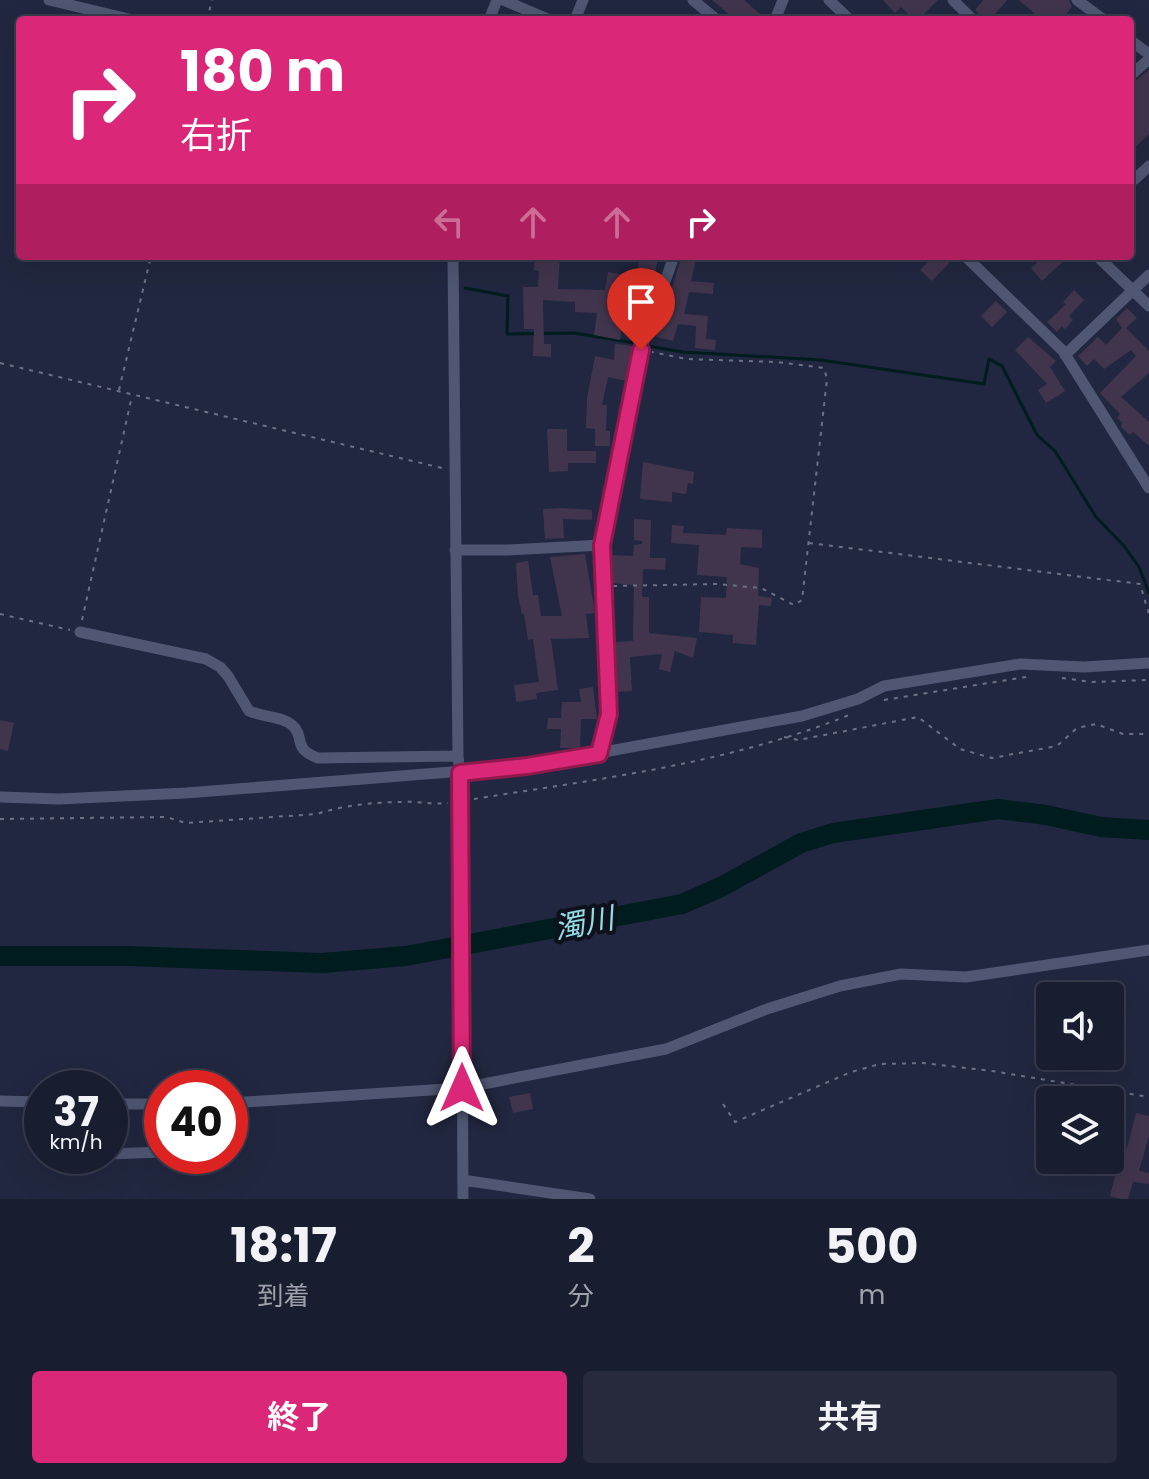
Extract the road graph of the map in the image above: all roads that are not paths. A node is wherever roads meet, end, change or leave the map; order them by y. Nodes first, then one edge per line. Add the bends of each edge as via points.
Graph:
1 (49, 0) edge
2 (503, 0) edge
3 (693, 0) edge
4 (829, 0) edge
5 (953, 0) edge
6 (1077, 0) edge
7 (116, 16) edge
8 (541, 16) edge
9 (712, 16) edge
10 (846, 16) edge
11 (969, 16) edge
12 (1099, 16) edge
13 (1149, 56) edge
14 (1134, 72) edge
15 (1149, 166) edge
16 (1134, 178) edge
17 (453, 260) edge
18 (673, 260) edge
19 (969, 260) edge
20 (1101, 260) edge
21 (1149, 275) edge
22 (1133, 290) junction
23 (1149, 306) edge
24 (1065, 355) junction
25 (1148, 486) edge
26 (602, 545) junction
27 (455, 550) junction
28 (80, 632) road end
29 (1149, 663) edge
30 (599, 754) junction
31 (458, 756) junction
32 (460, 778) junction
33 (0, 797) edge
34 (1149, 950) edge
35 (462, 1088) junction
36 (0, 1101) edge
37 (24, 1102) edge
38 (248, 1102) edge
39 (463, 1180) junction
40 (576, 1198) edge
41 (463, 1199) edge
42 (590, 1199) edge

1 - 7 street
2 - 8 street
3 - 9 street
4 - 10 street
5 - 11 street
6 - 12 street
13 - 14 street
15 - 16 street
17 - 27 street
18 - 26 street via 641,350
19 - 24 street
20 - 22 street
21 - 22 street
22 - 23 street
22 - 24 street
24 - 25 street
26 - 27 street
26 - 30 street via 609,714
27 - 31 street
28 - 31 street via 206,659 220,667 249,711 289,722 306,754 318,758
29 - 30 street via 1020,664 884,686 812,713
30 - 32 street
31 - 32 street
32 - 33 street via 59,799
32 - 35 street
34 - 35 street via 966,977 901,974 840,986 666,1049
35 - 38 street
35 - 39 street
36 - 37 street
39 - 40 street
39 - 41 street
40 - 42 street

